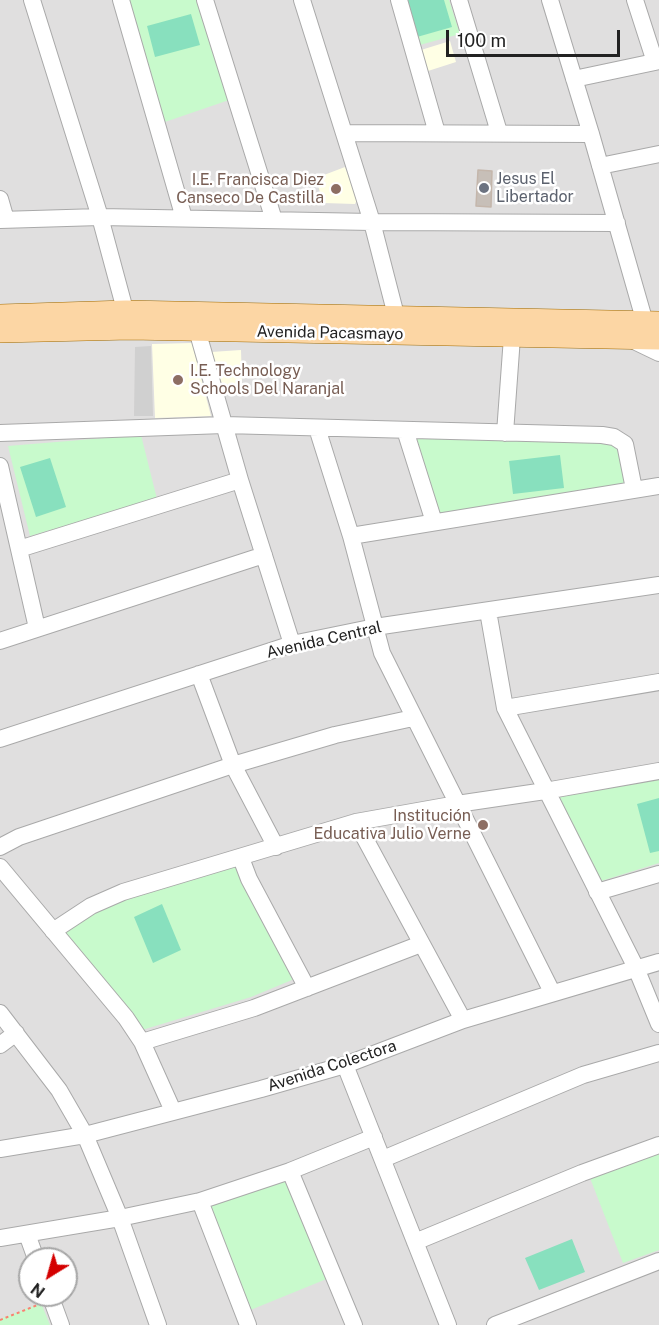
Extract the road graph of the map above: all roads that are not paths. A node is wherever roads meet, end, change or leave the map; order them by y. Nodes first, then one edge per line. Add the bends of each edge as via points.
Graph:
1 (33, 0) edge
2 (121, 0) edge
3 (205, 0) edge
4 (302, 0) edge
5 (399, 0) edge
6 (459, 0) edge
7 (550, 0) edge
8 (635, 0) edge
9 (657, 62) edge
10 (574, 79) junction
11 (499, 132) junction
12 (344, 133) junction
13 (436, 134) junction
14 (591, 134) junction
15 (659, 154) edge
16 (600, 166) junction
17 (0, 199) edge
18 (100, 217) junction
19 (184, 218) junction
20 (3, 220) edge
21 (274, 220) junction
22 (372, 222) junction
23 (617, 223) junction
24 (0, 315) edge
25 (128, 320) junction
26 (399, 326) junction
27 (197, 330) junction
28 (0, 332) edge
29 (654, 335) edge
30 (512, 337) junction
31 (224, 425) junction
32 (317, 428) junction
33 (405, 430) junction
34 (0, 433) edge
35 (505, 433) junction
36 (0, 465) edge
37 (240, 480) junction
38 (659, 486) edge
39 (634, 489) junction
40 (434, 522) junction
41 (351, 536) junction
42 (19, 549) junction
43 (264, 555) junction
44 (659, 585) edge
45 (488, 611) junction
46 (375, 627) junction
47 (37, 628) junction
48 (0, 641) edge
49 (291, 644) junction
50 (199, 674) junction
51 (659, 682) edge
52 (505, 708) junction
53 (413, 718) junction
54 (0, 739) edge
55 (233, 765) junction
56 (659, 771) edge
57 (545, 791) junction
58 (456, 804) junction
59 (356, 822) junction
60 (0, 847) edge
61 (276, 847) junction
62 (241, 858) junction
63 (0, 867) edge
64 (659, 874) edge
65 (597, 892) junction
66 (53, 931) junction
67 (421, 944) junction
68 (659, 962) edge
69 (636, 968) junction
70 (307, 988) junction
71 (552, 992) junction
72 (0, 1013) edge
73 (463, 1020) junction
74 (659, 1024) edge
75 (15, 1033) junction
76 (142, 1042) junction
77 (0, 1045) edge
78 (659, 1053) edge
79 (345, 1065) junction
80 (173, 1111) junction
81 (85, 1135) junction
82 (374, 1137) junction
83 (659, 1145) edge
84 (0, 1149) edge
85 (383, 1159) junction
86 (290, 1171) junction
87 (200, 1201) junction
88 (120, 1218) junction
89 (27, 1234) junction
90 (0, 1238) edge
91 (415, 1242) junction
92 (32, 1247) edge
93 (659, 1262) edge
94 (54, 1307) edge
95 (61, 1325) edge
96 (158, 1325) edge
97 (248, 1325) edge
98 (354, 1325) edge
99 (448, 1325) edge
100 (495, 1325) edge

1 - 18 street
2 - 19 street
3 - 21 street
4 - 12 street
5 - 13 street
6 - 11 street
7 - 10 street
8 - 9 street
9 - 10 street
10 - 14 street
11 - 13 street
11 - 14 street
12 - 13 street
12 - 22 street
14 - 16 street
15 - 16 street
16 - 23 street
17 - 20 street
18 - 19 street
18 - 20 street
18 - 25 street
19 - 21 street
21 - 22 street
22 - 23 street
22 - 26 street
23 - 29 street
24 - 25 main road, Avenida Pacasmayo
25 - 26 main road, Avenida Pacasmayo
25 - 27 main road, Avenida Pacasmayo
25 - 28 main road, Avenida Pacasmayo
26 - 27 main road, Avenida Pacasmayo
26 - 29 main road, Avenida Pacasmayo
26 - 30 main road, Avenida Pacasmayo
27 - 31 street
29 - 30 main road, Avenida Pacasmayo via 627,339
30 - 35 street
31 - 32 street
31 - 34 street
31 - 37 street
32 - 33 street
32 - 41 street
33 - 35 street
33 - 40 street
35 - 39 street via 614,437 624,444
36 - 42 street
37 - 42 street
37 - 43 street
38 - 39 street
39 - 40 street
40 - 41 street
41 - 46 street
42 - 47 street
43 - 47 street
43 - 49 street
44 - 45 street, Avenida Central
45 - 46 street, Avenida Central
45 - 52 street
46 - 49 street, Avenida Central
46 - 53 street via 382,653
47 - 48 street
49 - 50 street, Avenida Central
50 - 54 street, Avenida Central
50 - 55 street
51 - 52 street
52 - 57 street
53 - 55 street via 335,735
53 - 58 street
55 - 60 street via 19,837
55 - 61 street
56 - 57 street
57 - 58 street
57 - 65 street
58 - 59 street
58 - 71 street
59 - 61 street
59 - 67 street
61 - 62 street
62 - 66 street via 123,892 91,906
62 - 70 street
63 - 66 street
64 - 65 street
65 - 69 street
66 - 76 street
67 - 70 street
67 - 73 street
68 - 69 street, Avenida Colectora
69 - 71 street, Avenida Colectora
69 - 74 street
70 - 76 street
71 - 73 street, Avenida Colectora
72 - 75 street
73 - 79 street, Avenida Colectora
75 - 77 street
75 - 81 street via 59,1090
76 - 80 street
78 - 85 street via 583,1075
79 - 80 street, Avenida Colectora
79 - 82 street
80 - 81 street, Avenida Colectora
81 - 84 street, Avenida Colectora
81 - 88 street
82 - 85 street
82 - 86 street
83 - 91 street
85 - 91 street
86 - 87 street
86 - 98 street
87 - 88 street
87 - 97 street
88 - 89 street
88 - 96 street
89 - 90 street
89 - 92 street
91 - 99 street
93 - 100 street
94 - 95 street

